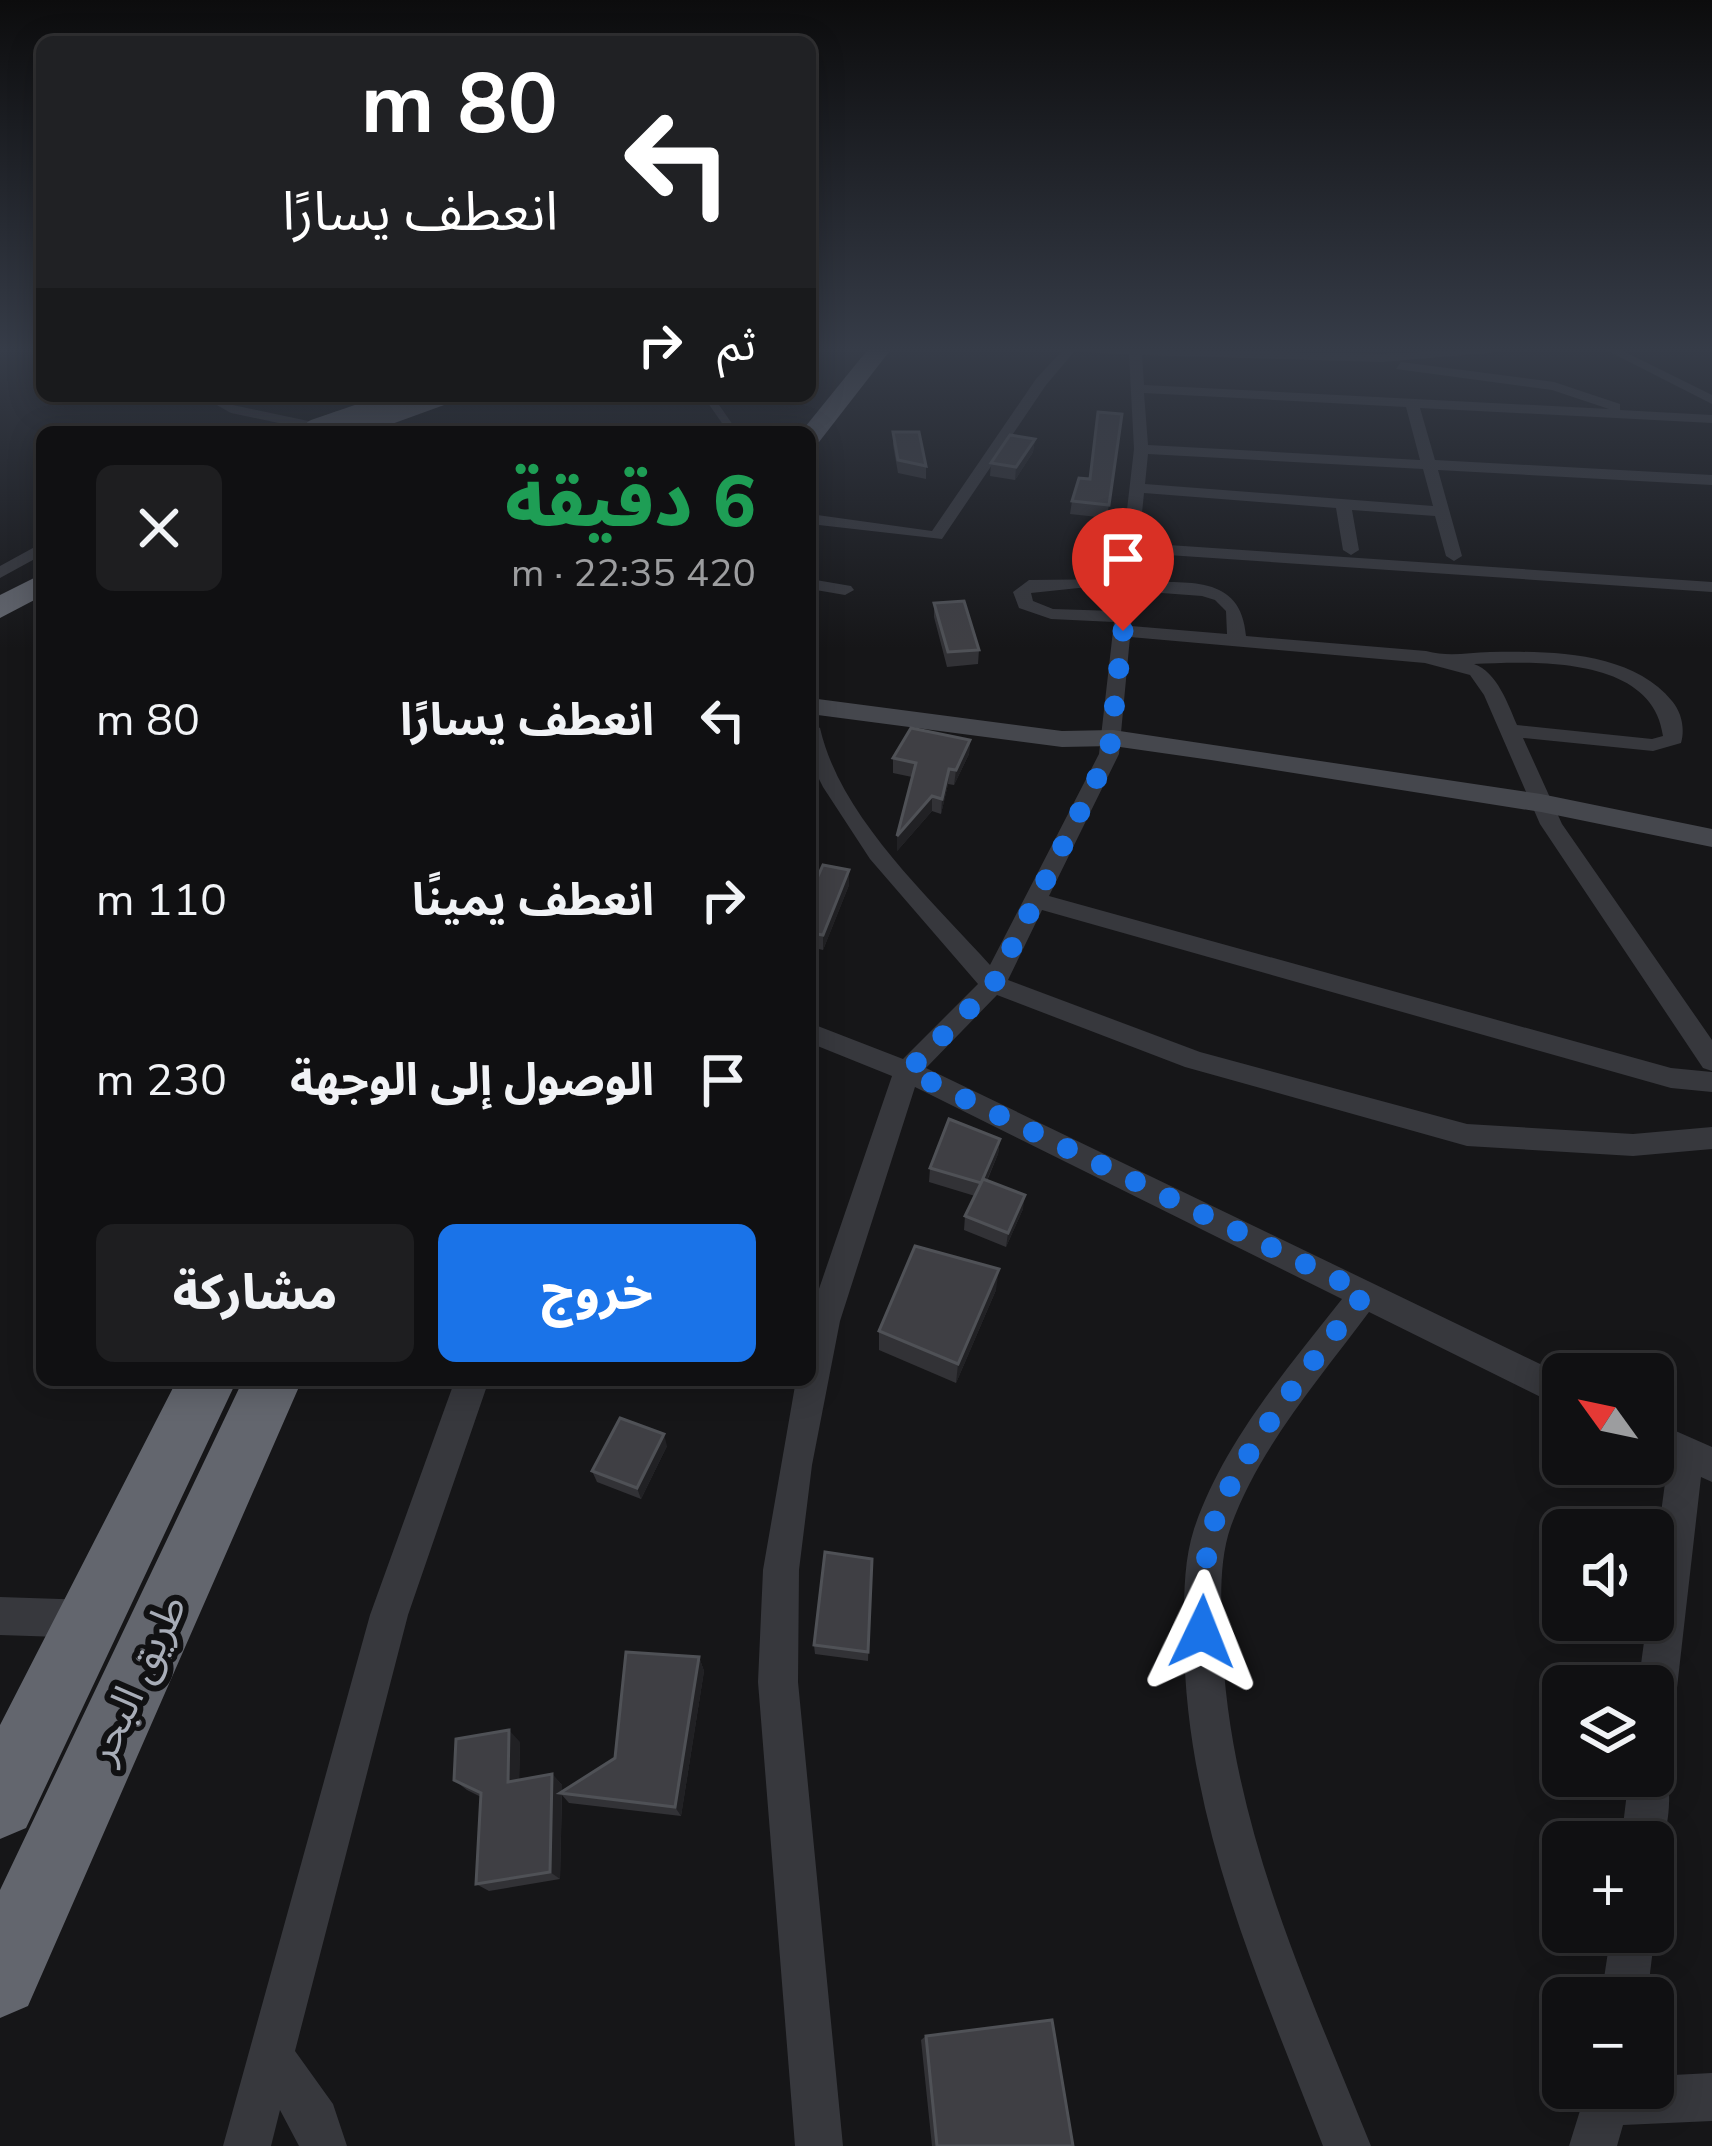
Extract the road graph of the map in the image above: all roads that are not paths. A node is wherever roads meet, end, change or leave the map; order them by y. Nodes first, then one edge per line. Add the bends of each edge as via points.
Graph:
1 (997, 448) edge
2 (1141, 448) edge
3 (1143, 448) edge
4 (1424, 448) edge
5 (1429, 465) junction
6 (1712, 480) edge
7 (1136, 488) junction
8 (1343, 506) junction
9 (1442, 512) junction
10 (816, 519) edge
11 (1130, 541) junction
12 (1351, 550) junction
13 (1454, 556) junction
14 (25, 571) edge
15 (1712, 573) edge
16 (816, 585) edge
17 (1126, 586) junction
18 (1712, 586) edge
19 (845, 590) dead end
20 (0, 609) edge
21 (1124, 624) junction
22 (1237, 642) junction
23 (1450, 661) junction
24 (816, 707) edge
25 (1509, 730) junction
26 (1111, 746) junction
27 (816, 753) edge
28 (1546, 814) junction
29 (1712, 838) edge
30 (1712, 854) edge
31 (1036, 900) junction
32 (993, 985) junction
33 (816, 1035) edge
34 (1712, 1061) edge
35 (908, 1071) junction
36 (1712, 1082) edge
37 (1712, 1138) edge
38 (1365, 1293) junction
39 (816, 1361) edge
40 (1542, 1382) edge
41 (205, 1386) edge
42 (270, 1386) edge
43 (470, 1386) edge
44 (811, 1386) edge
45 (1684, 1452) edge
46 (0, 1616) edge
47 (90, 1619) junction
48 (1657, 1665) edge
49 (0, 1802) edge
50 (0, 1978) edge
51 (272, 2058) junction
52 (1712, 2097) edge
53 (1604, 2112) edge
54 (247, 2146) edge
55 (323, 2146) edge
56 (819, 2146) edge
57 (1347, 2146) edge

1 - 10 street via 942,532 911,536
2 - 7 street
3 - 5 street
4 - 5 street
5 - 6 street
5 - 9 street
7 - 8 street
7 - 11 street
8 - 9 street
8 - 12 street
9 - 13 street
11 - 12 street
11 - 17 street
11 - 18 street
12 - 13 street
13 - 15 street
14 - 20 highway
16 - 19 street
17 - 21 street
17 - 21 street via 1056,582 1022,592 1024,604 1051,614
17 - 22 street via 1221,596 1235,610
21 - 22 street
21 - 26 street
22 - 23 street
23 - 25 street via 1477,671
23 - 25 street via 1528,657 1635,676 1675,728 1668,743 1653,745
24 - 26 main road
25 - 28 street
26 - 28 main road
26 - 31 street
27 - 32 street via 878,854
28 - 29 main road
28 - 30 main road
28 - 34 street
31 - 32 street
31 - 36 street via 1671,1078
32 - 35 street
32 - 37 street via 1194,1060 1467,1136 1633,1145
33 - 35 street
35 - 38 street
35 - 39 street
38 - 40 street
38 - 57 street via 1216,1516 1205,1560 1201,1668 1220,1803 1244,1883
41 - 47 highway, طريق البحر
42 - 50 highway, طريق البحر
43 - 51 street via 389,1615
44 - 56 street via 782,1570 778,1682
45 - 48 street
46 - 47 street
47 - 49 highway, طريق البحر
51 - 54 street
51 - 55 street via 316,2121
52 - 53 street

